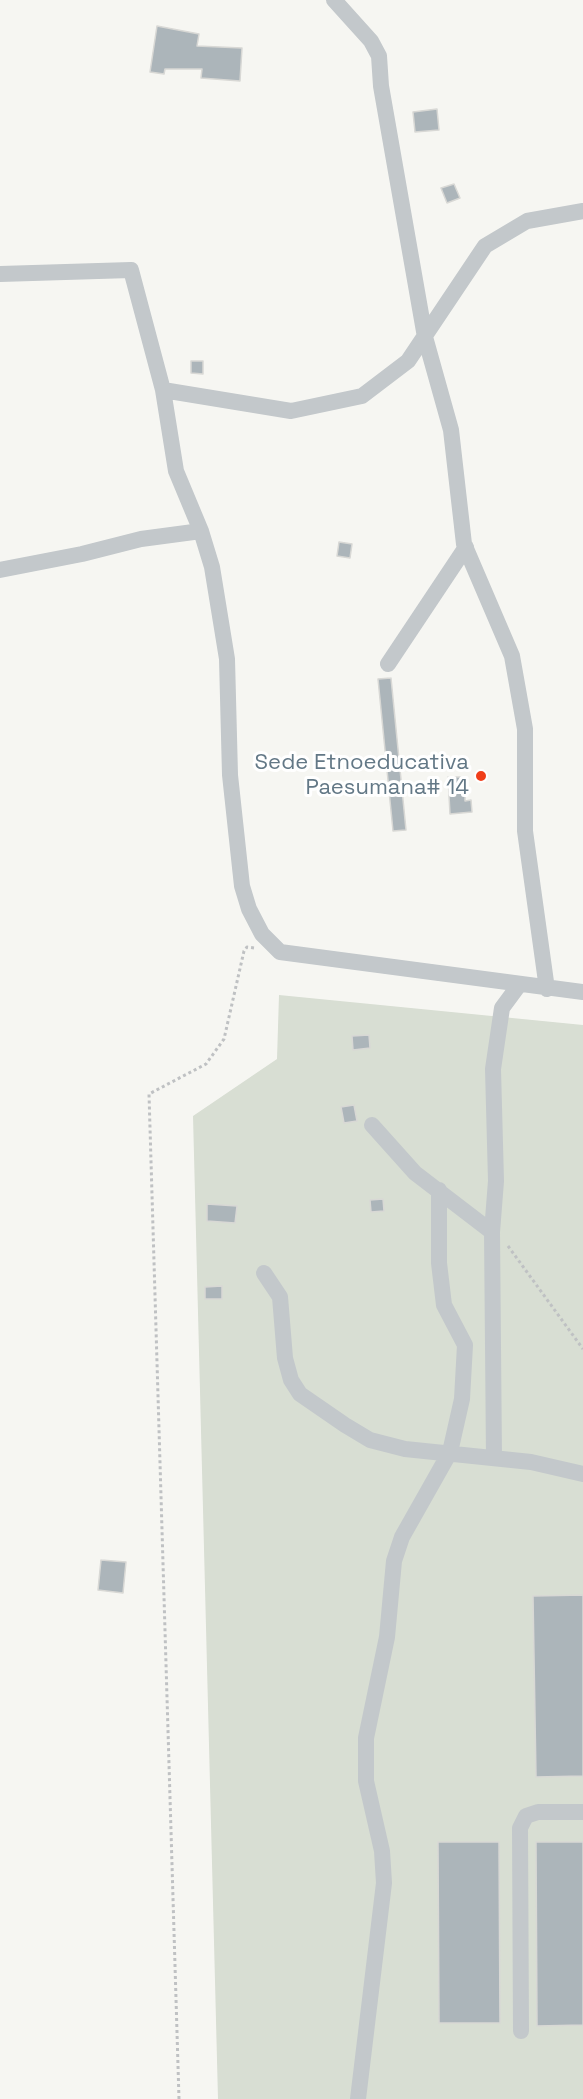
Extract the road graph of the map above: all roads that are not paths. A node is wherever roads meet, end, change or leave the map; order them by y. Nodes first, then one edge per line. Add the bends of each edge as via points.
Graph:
1 (334, 0) edge
2 (583, 211) edge
3 (0, 274) edge
4 (425, 337) junction
5 (163, 390) junction
6 (201, 531) junction
7 (466, 547) junction
8 (0, 570) edge
9 (388, 664) dead end
10 (519, 985) junction
11 (547, 989) junction
12 (583, 992) edge
13 (372, 1125) dead end
14 (439, 1190) junction
15 (492, 1232) junction
16 (264, 1273) dead end
17 (450, 1452) junction
18 (494, 1458) junction
19 (583, 1474) edge
20 (583, 1812) edge
21 (521, 2031) dead end
22 (358, 2099) edge

1 - 4 street via 371,41 378,56
2 - 4 street via 527,221 484,246
3 - 5 street via 131,270
4 - 5 street via 408,361 362,396 291,411
4 - 7 street via 451,430
5 - 6 street via 177,471
6 - 8 street via 141,539
6 - 10 street via 212,567 227,659 230,776 242,886 262,934 280,952
7 - 9 street
7 - 11 street via 512,656 525,729 525,831
10 - 11 street
10 - 15 street via 502,1008 493,1069 496,1181
11 - 12 street
13 - 14 street via 415,1173
14 - 15 street
14 - 17 street via 444,1305 465,1350 462,1399
15 - 18 street
16 - 17 street via 280,1297 285,1358 300,1394 370,1440 405,1449
17 - 18 street
17 - 22 street via 402,1537 394,1561 387,1637 366,1738 366,1781 382,1851 384,1883
18 - 19 street
20 - 21 street via 538,1812 526,1816 520,1828

